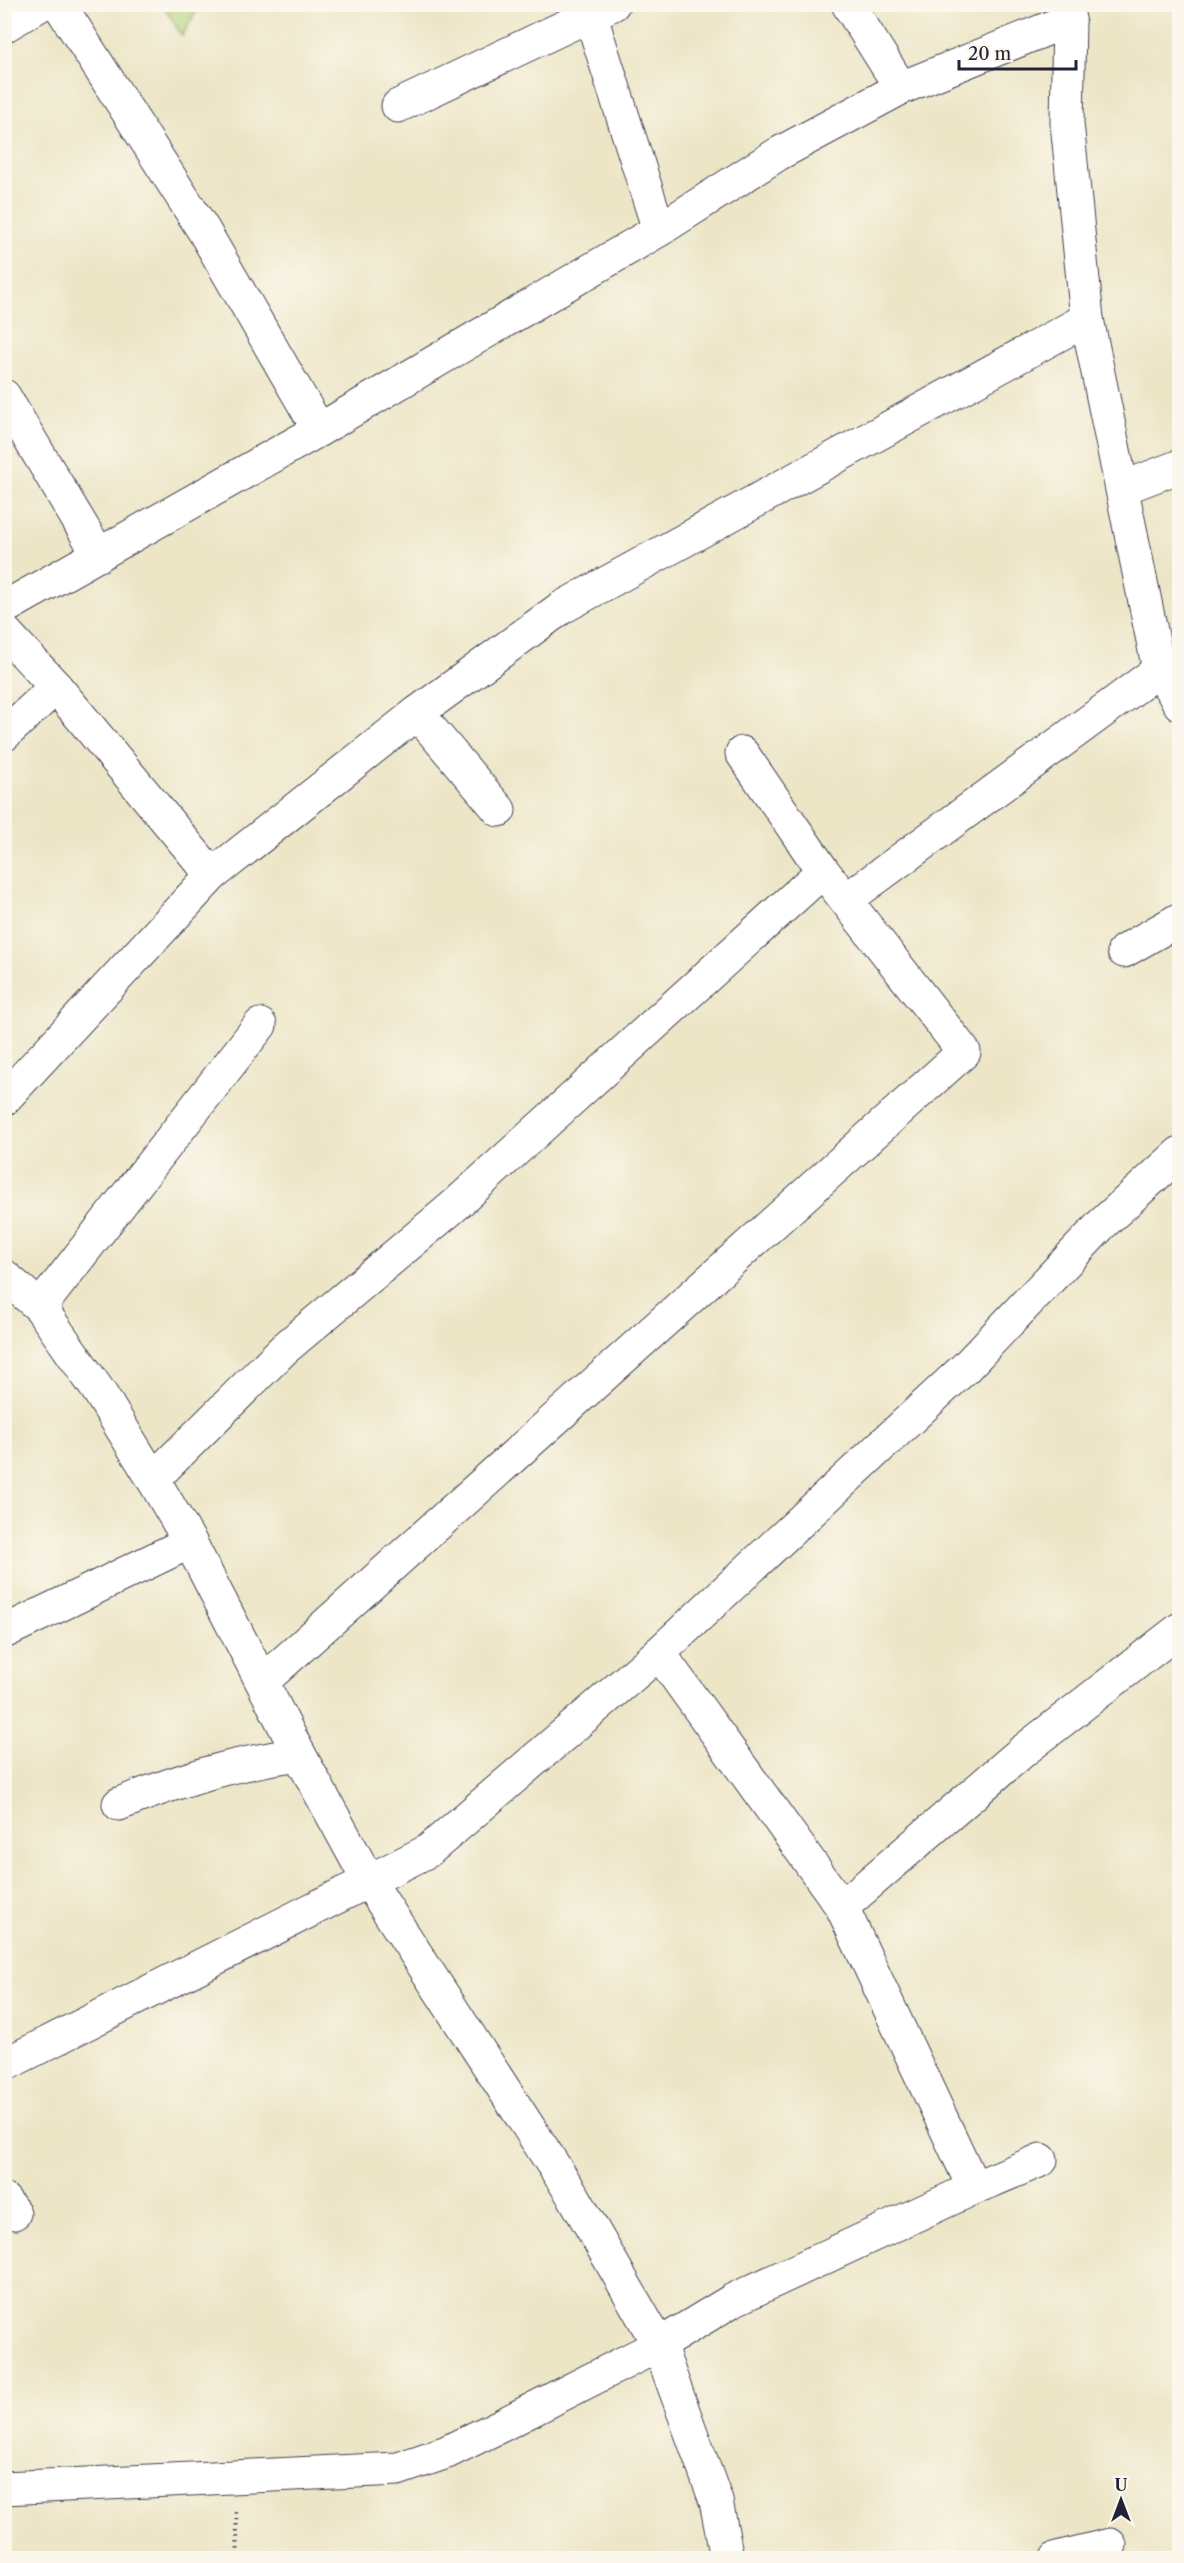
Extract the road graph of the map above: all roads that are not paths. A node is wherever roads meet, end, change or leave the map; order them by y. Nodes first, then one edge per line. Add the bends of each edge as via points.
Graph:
1 (40, 4) edge
2 (59, 4) edge
3 (848, 4) edge
4 (597, 8) edge
5 (1068, 12) edge
6 (4, 26) edge
7 (901, 88) junction
8 (398, 106) dead end
9 (659, 230) junction
10 (1087, 319) junction
11 (4, 396) edge
12 (319, 430) junction
13 (1179, 466) edge
14 (1123, 488) junction
15 (99, 555) junction
16 (4, 608) edge
17 (4, 631) edge
18 (1159, 670) junction
19 (56, 687) junction
20 (1179, 704) edge
21 (417, 713) junction
22 (4, 735) edge
23 (742, 753) dead end
24 (499, 810) dead end
25 (823, 871) junction
26 (212, 875) junction
27 (846, 900) junction
28 (1179, 919) edge
29 (1124, 951) dead end
30 (260, 1025) dead end
31 (4, 1099) edge
32 (1179, 1154) edge
33 (4, 1276) edge
34 (40, 1308) junction
35 (153, 1479) junction
36 (190, 1542) junction
37 (1179, 1629) edge
38 (4, 1632) edge
39 (659, 1653) junction
40 (262, 1681) junction
41 (299, 1754) junction
42 (119, 1804) dead end
43 (368, 1880) junction
44 (842, 1907) junction
45 (4, 2065) edge
46 (1041, 2160) dead end
47 (974, 2188) junction
48 (659, 2345) junction
49 (4, 2488) edge
50 (1110, 2545) dead end
51 (727, 2559) edge
52 (1057, 2559) edge

1 - 6 street
2 - 12 street via 204,231
3 - 7 street
4 - 8 street
4 - 9 street
5 - 7 street
5 - 10 street via 1067,123
7 - 9 street via 778,154
9 - 12 street
10 - 14 street
10 - 21 street via 561,608
11 - 15 street
12 - 15 street
13 - 14 street
14 - 18 street
15 - 16 street
17 - 19 street
18 - 20 street
18 - 27 street
19 - 22 street
19 - 26 street
21 - 24 street
21 - 26 street
23 - 25 street
25 - 27 street
25 - 35 street via 453,1207 284,1349
26 - 31 street
27 - 40 street via 964,1052
28 - 29 street
30 - 34 street
32 - 39 street via 1102,1224 966,1367
33 - 34 street
34 - 35 street via 100,1393
35 - 36 street
36 - 38 street
36 - 40 street
37 - 44 street via 1023,1751
39 - 43 street via 428,1851
39 - 44 street
40 - 41 street
41 - 42 street via 241,1763 172,1783
41 - 43 street
43 - 45 street
43 - 48 street via 574,2197
44 - 47 street
46 - 47 street
47 - 48 street via 733,2300
48 - 49 street via 447,2452 398,2469
48 - 51 street via 716,2501
50 - 52 street

